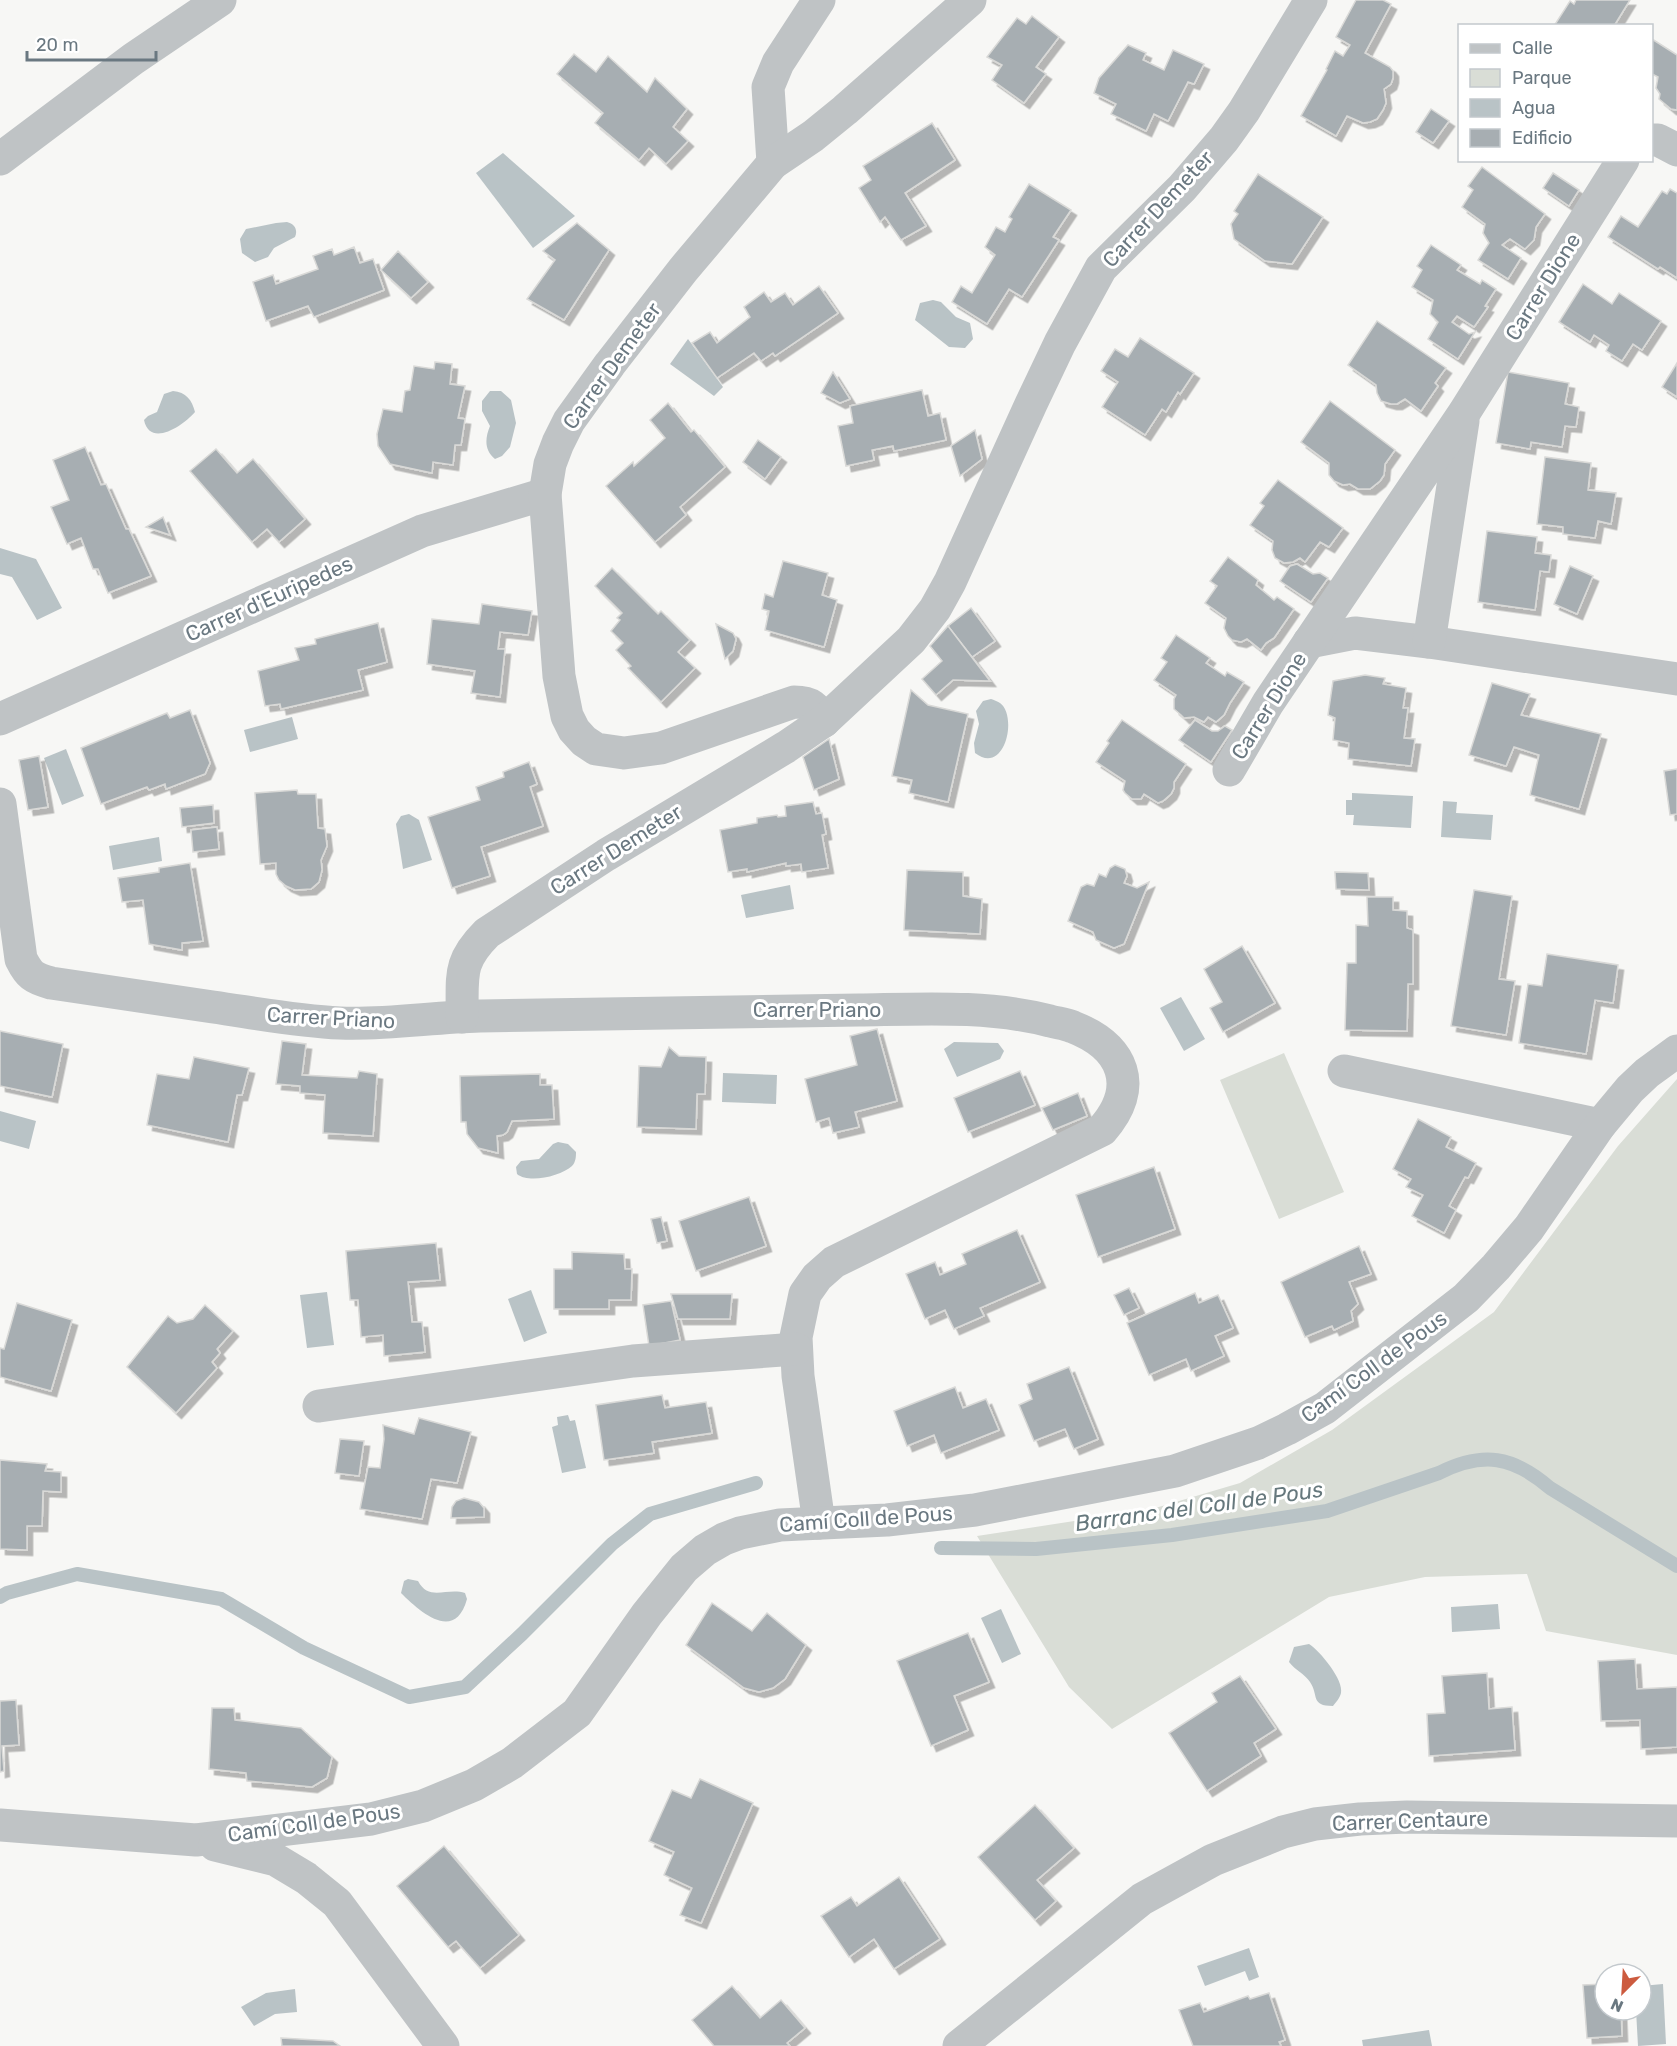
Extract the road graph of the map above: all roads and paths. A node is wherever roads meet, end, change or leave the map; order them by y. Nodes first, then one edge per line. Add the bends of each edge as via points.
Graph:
1 (220, 0) edge
2 (819, 0) edge
3 (970, 0) edge
4 (1311, 0) edge
5 (1653, 140) edge
6 (1677, 150) edge
7 (0, 159) edge
8 (1622, 162) edge
9 (772, 163) junction
10 (1464, 413) junction
11 (545, 494) junction
12 (1309, 642) junction
13 (1429, 642) junction
14 (1677, 679) edge
15 (0, 719) edge
16 (824, 721) junction
17 (1229, 770) dead end
18 (0, 804) edge
19 (462, 1017) junction
20 (1677, 1051) edge
21 (1344, 1071) dead end
22 (1600, 1125) junction
23 (796, 1349) junction
24 (319, 1406) dead end
25 (819, 1523) junction
26 (1677, 1821) edge
27 (0, 1825) edge
28 (196, 1840) junction
29 (443, 2046) edge
30 (958, 2046) edge

1 - 7 street via 133,59
2 - 9 street via 778,63 768,87
3 - 9 street, Carrer Demeter via 845,110
4 - 16 street, Carrer Demeter via 1224,139 1182,188 1101,268 1046,374 935,609 911,640
5 - 6 street
8 - 10 street, Carrer Dione
9 - 11 street, Carrer Demeter via 676,280 569,421 550,464
10 - 12 street, Carrer Dione
10 - 13 street, Carrer Dione
11 - 15 street, Carrer d'Euripedes via 422,531
11 - 16 street, Carrer Demeter via 559,676 567,716 584,741 596,749 624,753 661,748 794,702 807,702
12 - 13 street, Carrer Dione via 1355,633
12 - 17 street, Carrer Dione
13 - 14 street, Carrer Dione
16 - 19 street, Carrer Demeter via 606,855 488,933 467,956
18 - 19 street, Carrer Priano via 21,958 28,972 38,979 294,1019 396,1023
19 - 23 street, Carrer Priano via 975,1009 1031,1016 1073,1027 1113,1055 1125,1086 1114,1117 1102,1130 834,1262 805,1294 797,1324
20 - 22 street, Camí Coll de Pous via 1630,1089
21 - 22 street
22 - 25 street, Camí Coll de Pous via 1529,1228 1466,1298 1325,1408 1287,1429 1230,1454 1175,1471 975,1510
23 - 24 street via 633,1361
23 - 25 street, Carrer Priano
25 - 28 street, Camí Coll de Pous via 756,1529 705,1550 684,1568 647,1614 578,1713 512,1763 474,1785 423,1806 371,1819
26 - 30 street, Carrer Centaure via 1407,1817 1315,1824 1283,1832 1213,1860 1142,1899
27 - 28 street, Camí Coll de Pous
28 - 29 street via 276,1860 337,1903

